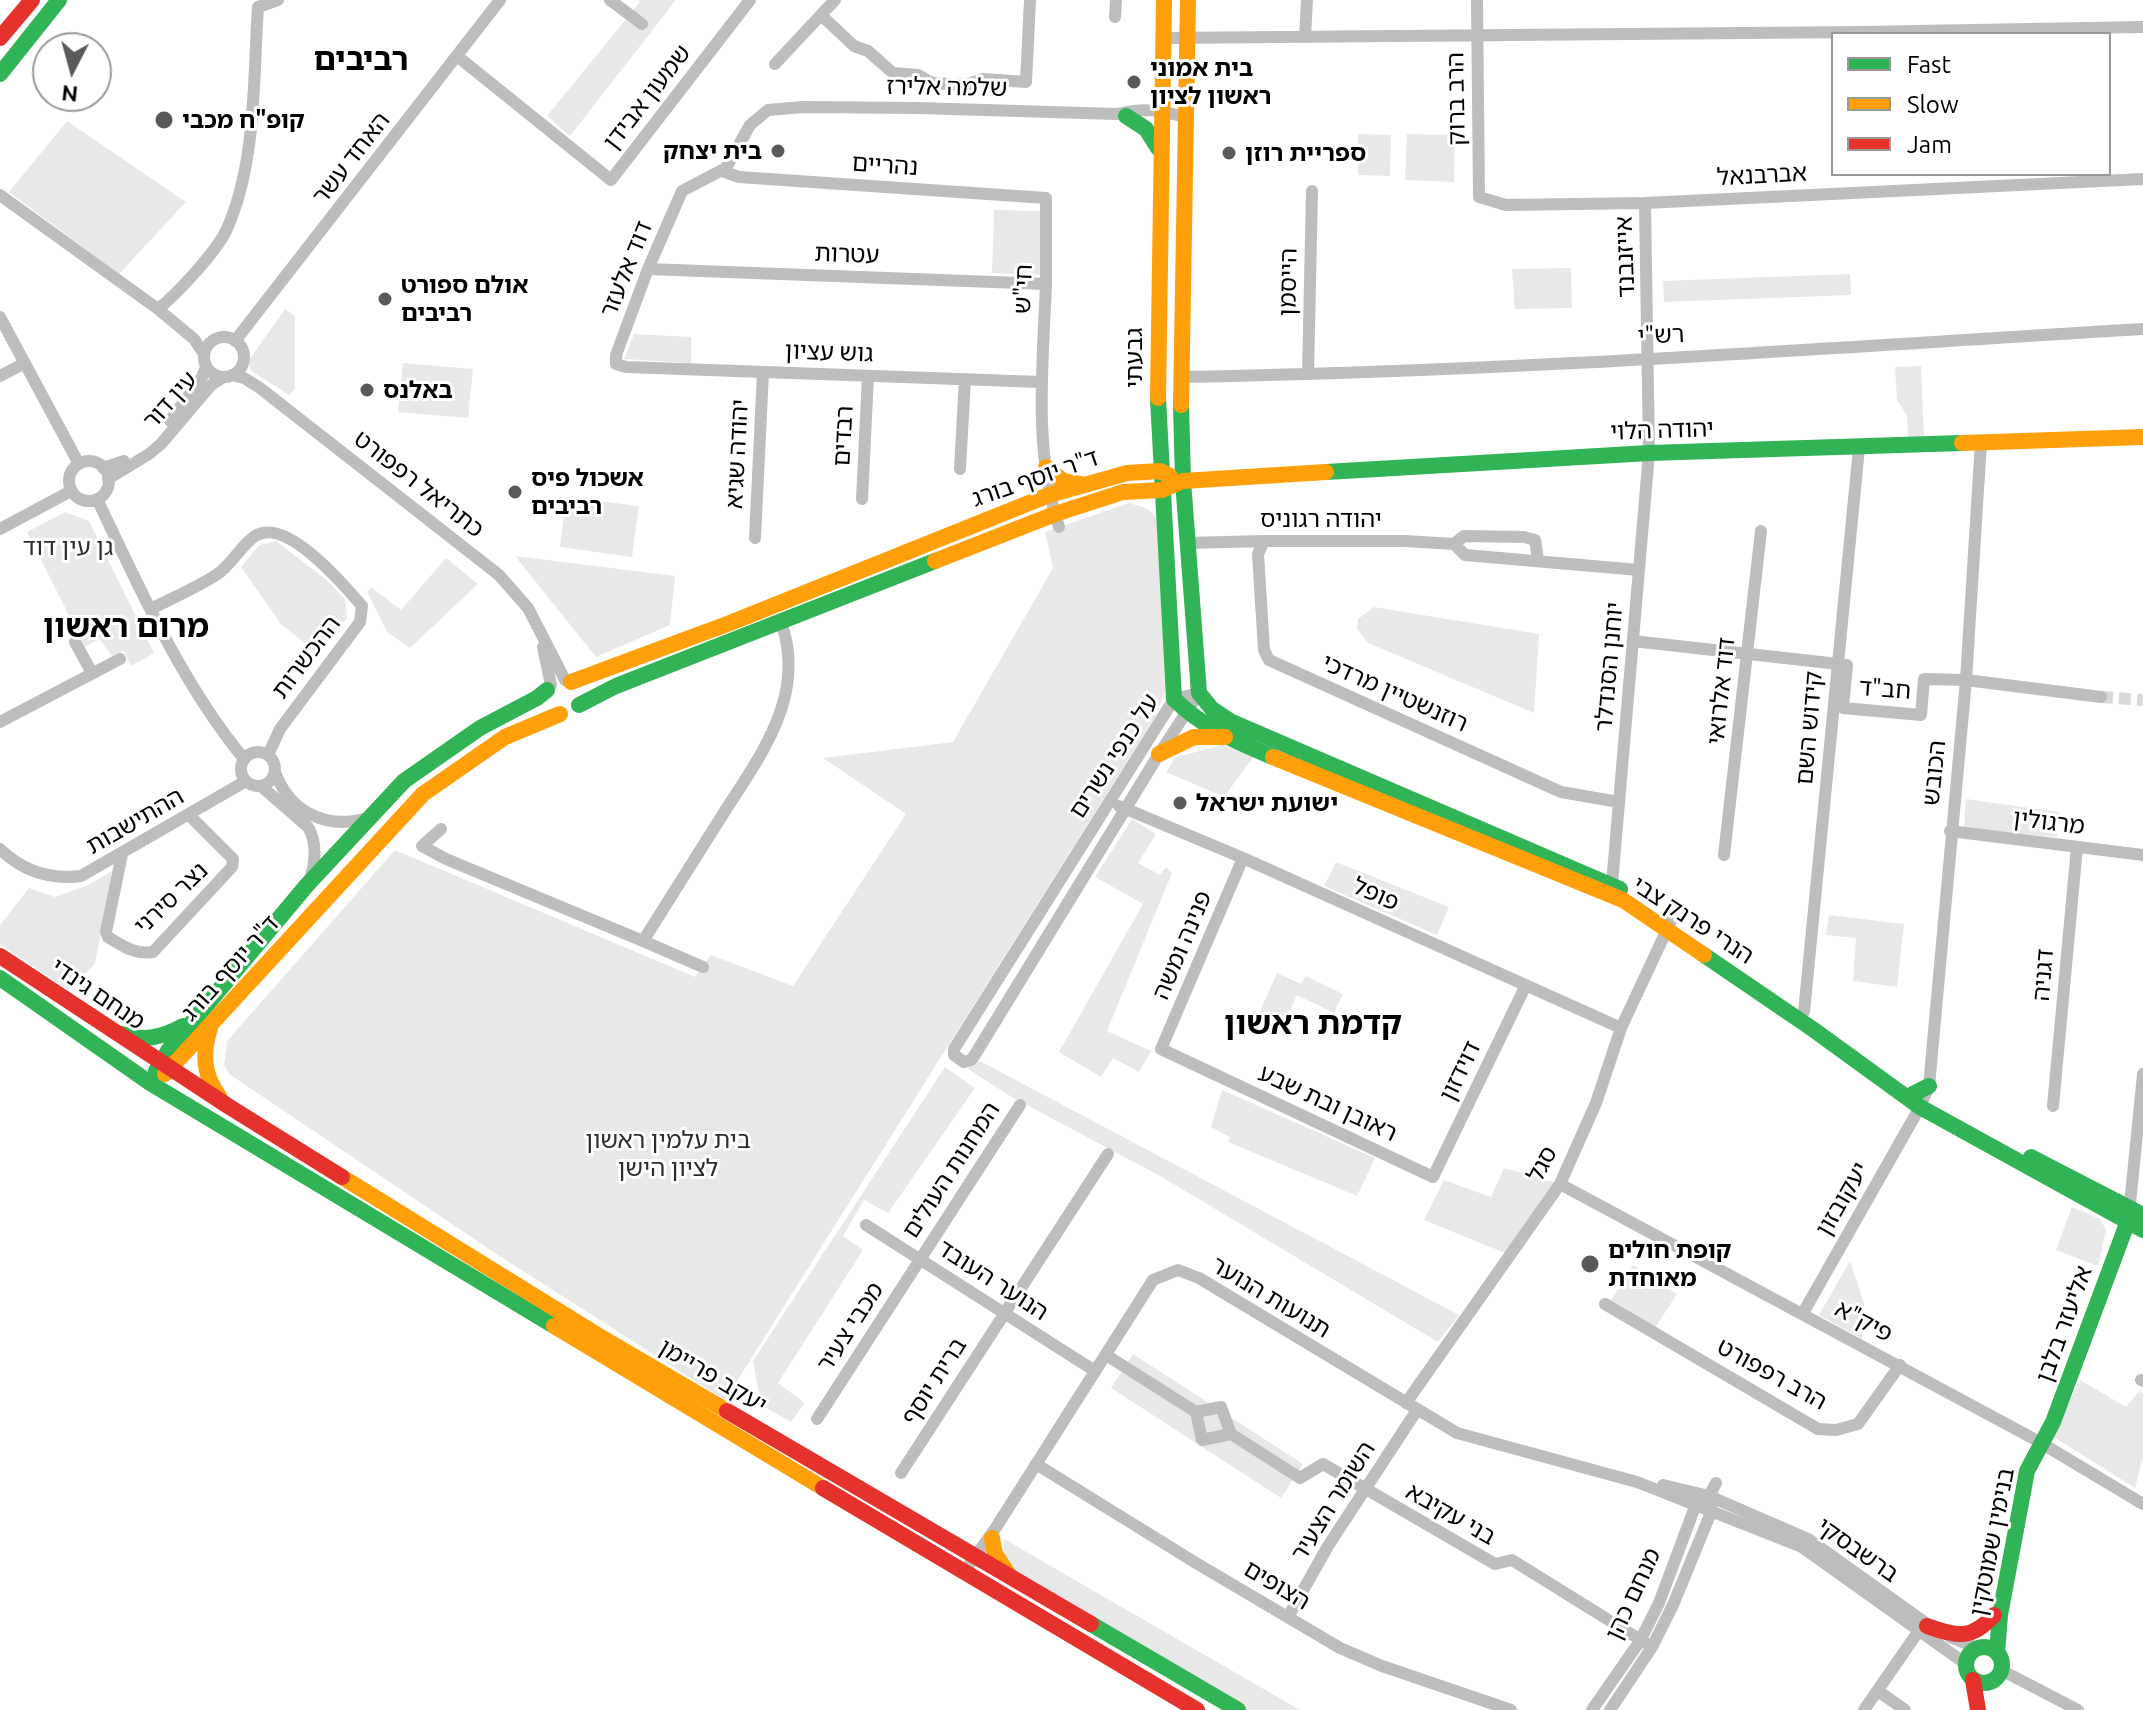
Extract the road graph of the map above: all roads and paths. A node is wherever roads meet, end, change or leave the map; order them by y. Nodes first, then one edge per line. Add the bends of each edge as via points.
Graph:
1 (32, 0) edge
2 (59, 0) edge
3 (278, 0) edge
4 (500, 0) edge
5 (610, 0) edge
6 (750, 0) edge
7 (835, 0) edge
8 (1030, 0) edge
9 (1116, 0) edge
10 (1164, 0) edge
11 (1188, 0) edge
12 (1307, 0) edge
13 (1477, 0) edge
14 (253, 3) edge
15 (821, 15) junction
16 (1115, 17) dead end
17 (642, 24) dead end
18 (2143, 27) edge
19 (1831, 32) edge
20 (1861, 32) edge
21 (1478, 34) junction
22 (1188, 37) junction
23 (1305, 37) junction
24 (0, 38) edge
25 (1163, 38) junction
26 (457, 56) junction
27 (775, 64) dead end
28 (0, 74) edge
29 (1122, 115) junction
30 (1162, 116) junction
31 (1186, 118) junction
32 (1160, 154) junction
33 (722, 171) junction
34 (2143, 179) edge
35 (1312, 191) dead end
36 (2, 196) edge
37 (1479, 197) joint
38 (1046, 198) joint
39 (1645, 203) junction
40 (648, 269) junction
41 (1046, 284) junction
42 (158, 309) junction
43 (0, 317) edge
44 (2143, 329) edge
45 (235, 341) junction
46 (208, 348) junction
47 (1650, 358) junction
48 (25, 363) junction
49 (616, 364) joint
50 (206, 367) junction
51 (763, 372) junction
52 (233, 373) junction
53 (1308, 374) junction
54 (0, 376) edge
55 (868, 376) junction
56 (1180, 377) junction
57 (965, 379) junction
58 (1041, 382) junction
59 (2143, 437) edge
60 (1981, 442) junction
61 (1859, 448) junction
62 (1649, 453) junction
63 (79, 464) junction
64 (1046, 467) junction
65 (960, 469) dead end
66 (1160, 471) junction
67 (106, 473) junction
68 (1183, 481) junction
69 (1082, 484) junction
70 (1162, 490) junction
71 (71, 491) junction
72 (1123, 492) junction
73 (1049, 495) junction
74 (97, 499) junction
75 (862, 499) dead end
76 (1164, 518) junction
77 (1057, 521) junction
78 (0, 529) edge
79 (1761, 531) dead end
80 (755, 538) dead end
81 (1264, 541) junction
82 (1187, 543) junction
83 (1454, 544) junction
84 (1538, 560) junction
85 (1639, 570) junction
86 (151, 609) junction
87 (781, 623) junction
88 (1633, 641) junction
89 (75, 642) dead end
90 (1747, 654) junction
91 (120, 659) dead end
92 (1837, 663) junction
93 (92, 673) junction
94 (1966, 680) junction
95 (559, 684) junction
96 (1199, 693) junction
97 (2101, 697) tunnel mouth
98 (579, 705) junction
99 (1180, 705) junction
100 (560, 714) junction
101 (0, 722) edge
102 (1225, 737) junction
103 (1159, 754) junction
104 (268, 755) junction
105 (244, 759) junction
106 (275, 772) junction
107 (246, 781) junction
108 (261, 786) junction
109 (1111, 802) junction
110 (1619, 802) junction
111 (1125, 808) junction
112 (189, 815) junction
113 (368, 818) junction
114 (441, 829) dead end
115 (1950, 831) junction
116 (2077, 847) junction
117 (0, 849) edge
118 (122, 854) junction
119 (1724, 855) dead end
120 (2143, 855) edge
121 (1243, 858) junction
122 (1612, 884) junction
123 (307, 885) junction
124 (1668, 925) junction
125 (643, 941) junction
126 (0, 956) edge
127 (703, 967) dead end
128 (0, 978) edge
129 (1526, 985) junction
130 (1804, 1012) junction
131 (206, 1018) junction
132 (105, 1027) junction
133 (1621, 1028) junction
134 (1161, 1049) joint
135 (166, 1066) junction
136 (2143, 1074) edge
137 (150, 1083) junction
138 (1921, 1097) junction
139 (1020, 1105) dead end
140 (228, 1106) junction
141 (2053, 1106) dead end
142 (1108, 1154) dead end
143 (1433, 1177) joint
144 (1560, 1184) junction
145 (2130, 1213) edge
146 (866, 1225) dead end
147 (2143, 1230) edge
148 (919, 1259) junction
149 (1605, 1304) dead end
150 (1004, 1313) junction
151 (1803, 1313) junction
152 (1106, 1355) junction
153 (1900, 1365) junction
154 (1095, 1371) junction
155 (1412, 1406) junction
156 (1196, 1412) junction
157 (817, 1419) dead end
158 (1231, 1434) junction
159 (2039, 1441) junction
160 (1036, 1464) junction
161 (901, 1473) dead end
162 (1637, 1482) junction
163 (1716, 1483) dead end
164 (1364, 1489) junction
165 (1709, 1496) junction
166 (2142, 1500) edge
167 (1696, 1504) junction
168 (1712, 1510) junction
169 (992, 1535) junction
170 (951, 1544) junction
171 (977, 1559) junction
172 (966, 1574) junction
173 (1013, 1580) junction
174 (1994, 1615) junction
175 (1288, 1617) junction
176 (1922, 1629) junction
177 (1646, 1644) junction
178 (1986, 1649) junction
179 (1969, 1672) junction
180 (1996, 1676) junction
181 (1878, 1691) junction
182 (1193, 1708) edge
183 (1227, 1708) edge
184 (1511, 1710) edge
185 (1592, 1710) edge
186 (1610, 1710) edge
187 (1864, 1710) edge
188 (1905, 1710) edge
189 (1978, 1710) edge
190 (1986, 1710) edge
191 (2078, 1710) edge

1 - 24 street
2 - 28 street
3 - 14 street
4 - 26 street, האחד עשר
5 - 17 street
6 - 26 street, שמעון אבידן via 611,180
7 - 15 street
8 - 15 street via 1026,82 932,83 918,75 893,73
9 - 16 street
10 - 25 street, גבעתי
11 - 22 street, גבעתי
12 - 23 street
13 - 21 street, הרב ברוק
14 - 42 street via 242,181 225,233 177,295
15 - 27 street
18 - 20 street
19 - 21 street
21 - 23 street
21 - 37 street, הרב ברוק
22 - 23 street
22 - 25 street
22 - 31 street, גבעתי
25 - 30 street, גבעתי
26 - 45 street, האחד עשר
29 - 30 street, שלמה אלירז via 1136,110
29 - 32 street via 1149,130
29 - 33 street, שלמה אלירז via 875,107 768,110 750,125
30 - 31 street, שלמה אלירז
30 - 32 street, גבעתי
31 - 56 street, גבעתי
32 - 66 street, גבעתי
33 - 38 street, נהריים via 739,177
33 - 40 street, דוד אלעזר via 682,191
34 - 39 street, אברבנאל
35 - 53 street, הייסמן
36 - 42 street
37 - 39 street, אברבנאל via 1506,205
38 - 41 street, חי"ש
39 - 47 street, אייזנבנד
40 - 41 street, עטרות
40 - 49 street, דוד אלעזר
41 - 58 street, חי"ש
42 - 46 street
43 - 48 street
44 - 47 street, רש"י
45 - 46 street via 226,338
45 - 52 street via 243,355
46 - 50 street
47 - 53 street, רש"י
47 - 62 street, אייזנבנד
48 - 54 street
48 - 63 street
49 - 51 street, גוש עציון
50 - 52 street via 214,375
50 - 67 street, עין דור via 163,431
51 - 55 street, גוש עציון
51 - 80 street, יהודה שגיא
52 - 67 street, עין דור via 211,385 149,454
52 - 95 street, כתריאל רפפורט via 499,575 528,608
53 - 56 street, רש"י
55 - 57 street, גוש עציון
55 - 75 street, רבדים
56 - 68 street, גבעתי
57 - 58 street, גוש עציון
57 - 65 street
58 - 64 street, חי"ש
59 - 60 street, יהודה הלוי
60 - 61 street, יהודה הלוי
60 - 94 street, הכובש
61 - 62 street, יהודה הלוי
61 - 92 street, קידוש השם
62 - 68 street, יהודה הלוי
62 - 85 street, יוחנן הסנדלר
63 - 67 street via 91,462
63 - 71 street via 71,473
64 - 69 street via 1063,481
64 - 73 street, חי"ש
66 - 68 street, ד"ר יוסף בורג
66 - 69 street, ד"ר יוסף בורג
66 - 70 street, גבעתי
67 - 74 street via 106,491
68 - 70 street, ד"ר יוסף בורג
68 - 82 street, גבעתי
69 - 73 street, ד"ר יוסף בורג
70 - 72 street, ד"ר יוסף בורג
70 - 76 street, גבעתי
71 - 74 street via 85,501
71 - 78 street
72 - 76 street via 1154,506
72 - 77 street, ד"ר יוסף בורג
73 - 77 street, חי"ש
73 - 95 street, ד"ר יוסף בורג via 730,623
74 - 86 street
76 - 99 street, גבעתי
77 - 87 street, ד"ר יוסף בורג
79 - 90 street, דוד אלרואי
81 - 82 street, יהודה רגוניס
81 - 83 street, יהודה רגוניס
81 - 110 street, רוזנשטיין מרדכי via 1258,554 1269,660 1561,792
82 - 96 street, גבעתי
83 - 84 street, יהודה רגוניס via 1465,555
83 - 84 street, יהודה רגוניס via 1464,536 1524,537 1535,540
84 - 85 street, יהודה רגוניס
85 - 88 street, יוחנן הסנדלר
86 - 104 street, ההכשרות via 219,574 256,535 273,532 294,540 362,606 360,622 287,720
86 - 105 street via 215,723
87 - 98 street, ד"ר יוסף בורג
87 - 125 street via 788,663 774,729
88 - 90 street, חב"ד
88 - 110 street, יוחנן הסנדלר
89 - 93 street
90 - 92 street, חב"ד
90 - 119 street, דוד אלרואי
91 - 93 street
92 - 94 street, חב"ד via 1847,665 1843,708 1921,715 1924,679
92 - 130 street, קידוש השם
93 - 101 street
94 - 97 street, חב"ד
94 - 115 street, הכובש
95 - 98 street via 579,689
95 - 100 street via 548,705
95 - 113 street, ד"ר יוסף בורג via 428,762
96 - 99 street, על כנפי נשרים
96 - 122 street, הנרי פרנק צבי via 1230,721
98 - 100 street
99 - 102 street, הנרי פרנק צבי
99 - 103 street, על כנפי נשרים
99 - 109 street, על כנפי נשרים
100 - 131 street, ד"ר יוסף בורג via 514,732 423,794
102 - 103 street via 1194,737
102 - 124 street, הנרי פרנק צבי via 1623,900
103 - 111 street, על כנפי נשרים
104 - 105 street via 258,752
104 - 106 street
105 - 107 street
106 - 108 street
106 - 113 street via 283,790 313,817 336,822
107 - 108 street
107 - 112 street, ההתישבות
108 - 123 street via 313,835 315,858
109 - 111 street, פופל
109 - 111 street, על כנפי נשרים via 954,1049 964,1062 976,1053
110 - 122 street, יוחנן הסנדלר
111 - 121 street, פופל
112 - 118 street, ההתישבות
112 - 118 street, נצר סירני via 233,859 232,867 153,952 131,951 106,932
113 - 123 street, ד"ר יוסף בורג
114 - 125 street via 422,846
115 - 116 street, מרגולין
115 - 138 street, הכובש
116 - 120 street, מרגולין
116 - 141 street, דגניה
117 - 118 street, ההתישבות via 39,874 63,878 81,876
121 - 129 street, פופל
121 - 134 street, פנינה ומשה
122 - 124 street, הנרי פרנק צבי
123 - 131 street, ד"ר יוסף בורג
124 - 130 street, הנרי פרנק צבי
124 - 133 street, סגל
124 - 138 street, הנרי פרנק צבי via 1814,1030
125 - 127 street
126 - 132 street, מנחם גינדי
128 - 137 street, מנחם גינדי
129 - 133 street, פופל
129 - 143 street, דוידזון
130 - 138 street, הנרי פרנק צבי
131 - 132 street via 154,1039 127,1037
131 - 135 street, ד"ר יוסף בורג
131 - 140 street via 206,1070 212,1088
132 - 135 street, מנחם גינדי
133 - 144 street, סגל via 1596,1103
134 - 143 street, ראובן ובת שבע
135 - 137 street, ד"ר יוסף בורג
135 - 140 street, יעקב פריימן
136 - 145 street
137 - 172 street, יעקב פריימן
138 - 145 street, הנרי פרנק צבי
138 - 151 street, יעקובזון
139 - 148 street, המחנות העולים
140 - 170 street, יעקב פריימן via 604,1339
142 - 150 street, ברית יוסף
144 - 151 street, פיק"א
144 - 155 street, סגל
145 - 147 street, הנרי פרנק צבי
145 - 159 street, אליעזר בלבן via 2053,1422
146 - 148 street, הנוער העובד
148 - 150 street, הנוער העובד
148 - 157 street, מכבי צעיר
149 - 153 street, הרב רפפורט via 1818,1429 1858,1424
150 - 154 street, הנוער העובד
150 - 161 street, ברית יוסף
151 - 153 street, פיק"א
152 - 154 street, תנועות הנוער
152 - 155 street, תנועות הנוער via 1153,1280 1178,1270
152 - 156 street, בני עקיבא
153 - 159 street, פיק"א
154 - 160 street, תנועות הנוער
155 - 162 street, תנועות הנוער via 1457,1433
155 - 164 street, השומר הצעיר
156 - 158 street, בני עקיבא via 1221,1407
156 - 158 street, בני עקיבא via 1202,1440
158 - 164 street, בני עקיבא via 1300,1478 1323,1464
159 - 166 street, פיק"א
159 - 174 street, בנימין שמוטקין via 2022,1470
159 - 178 street, בנימין שמוטקין via 2027,1471 2000,1615
160 - 169 street, תנועות הנוער
160 - 175 street, הצופים
162 - 165 street, תנועות הנוער
162 - 167 street, תנועות הנוער
163 - 165 street
164 - 175 street, השומר הצעיר
164 - 177 street, בני עקיבא via 1495,1564 1512,1560
165 - 167 street
165 - 168 street
165 - 176 street, ברשבסקי via 1808,1539
167 - 168 street, תנועות הנוער
167 - 177 street, מנחם כהן
168 - 176 street, ברשבסקי via 1802,1547
168 - 177 street, מנחם כהן via 1673,1605
169 - 170 street via 967,1545
169 - 171 street, תנועות הנוער
169 - 173 street via 995,1554
170 - 171 street, יעקב פריימן
171 - 172 street, תנועות הנוער
171 - 173 street, יעקב פריימן
172 - 182 street, יעקב פריימן
173 - 183 street, יעקב פריימן
174 - 176 street via 1971,1635
174 - 178 street, בנימין שמוטקין
175 - 184 street, הצופים via 1382,1666
176 - 178 street, ברשבסקי
176 - 179 street, ברשבסקי
176 - 181 street
177 - 185 street, מנחם כהן
177 - 186 street, מנחם כהן
178 - 179 street via 1968,1656
178 - 180 street via 2002,1661
179 - 180 street via 1982,1683
179 - 189 street
180 - 190 street
180 - 191 street
181 - 187 street
181 - 188 street

